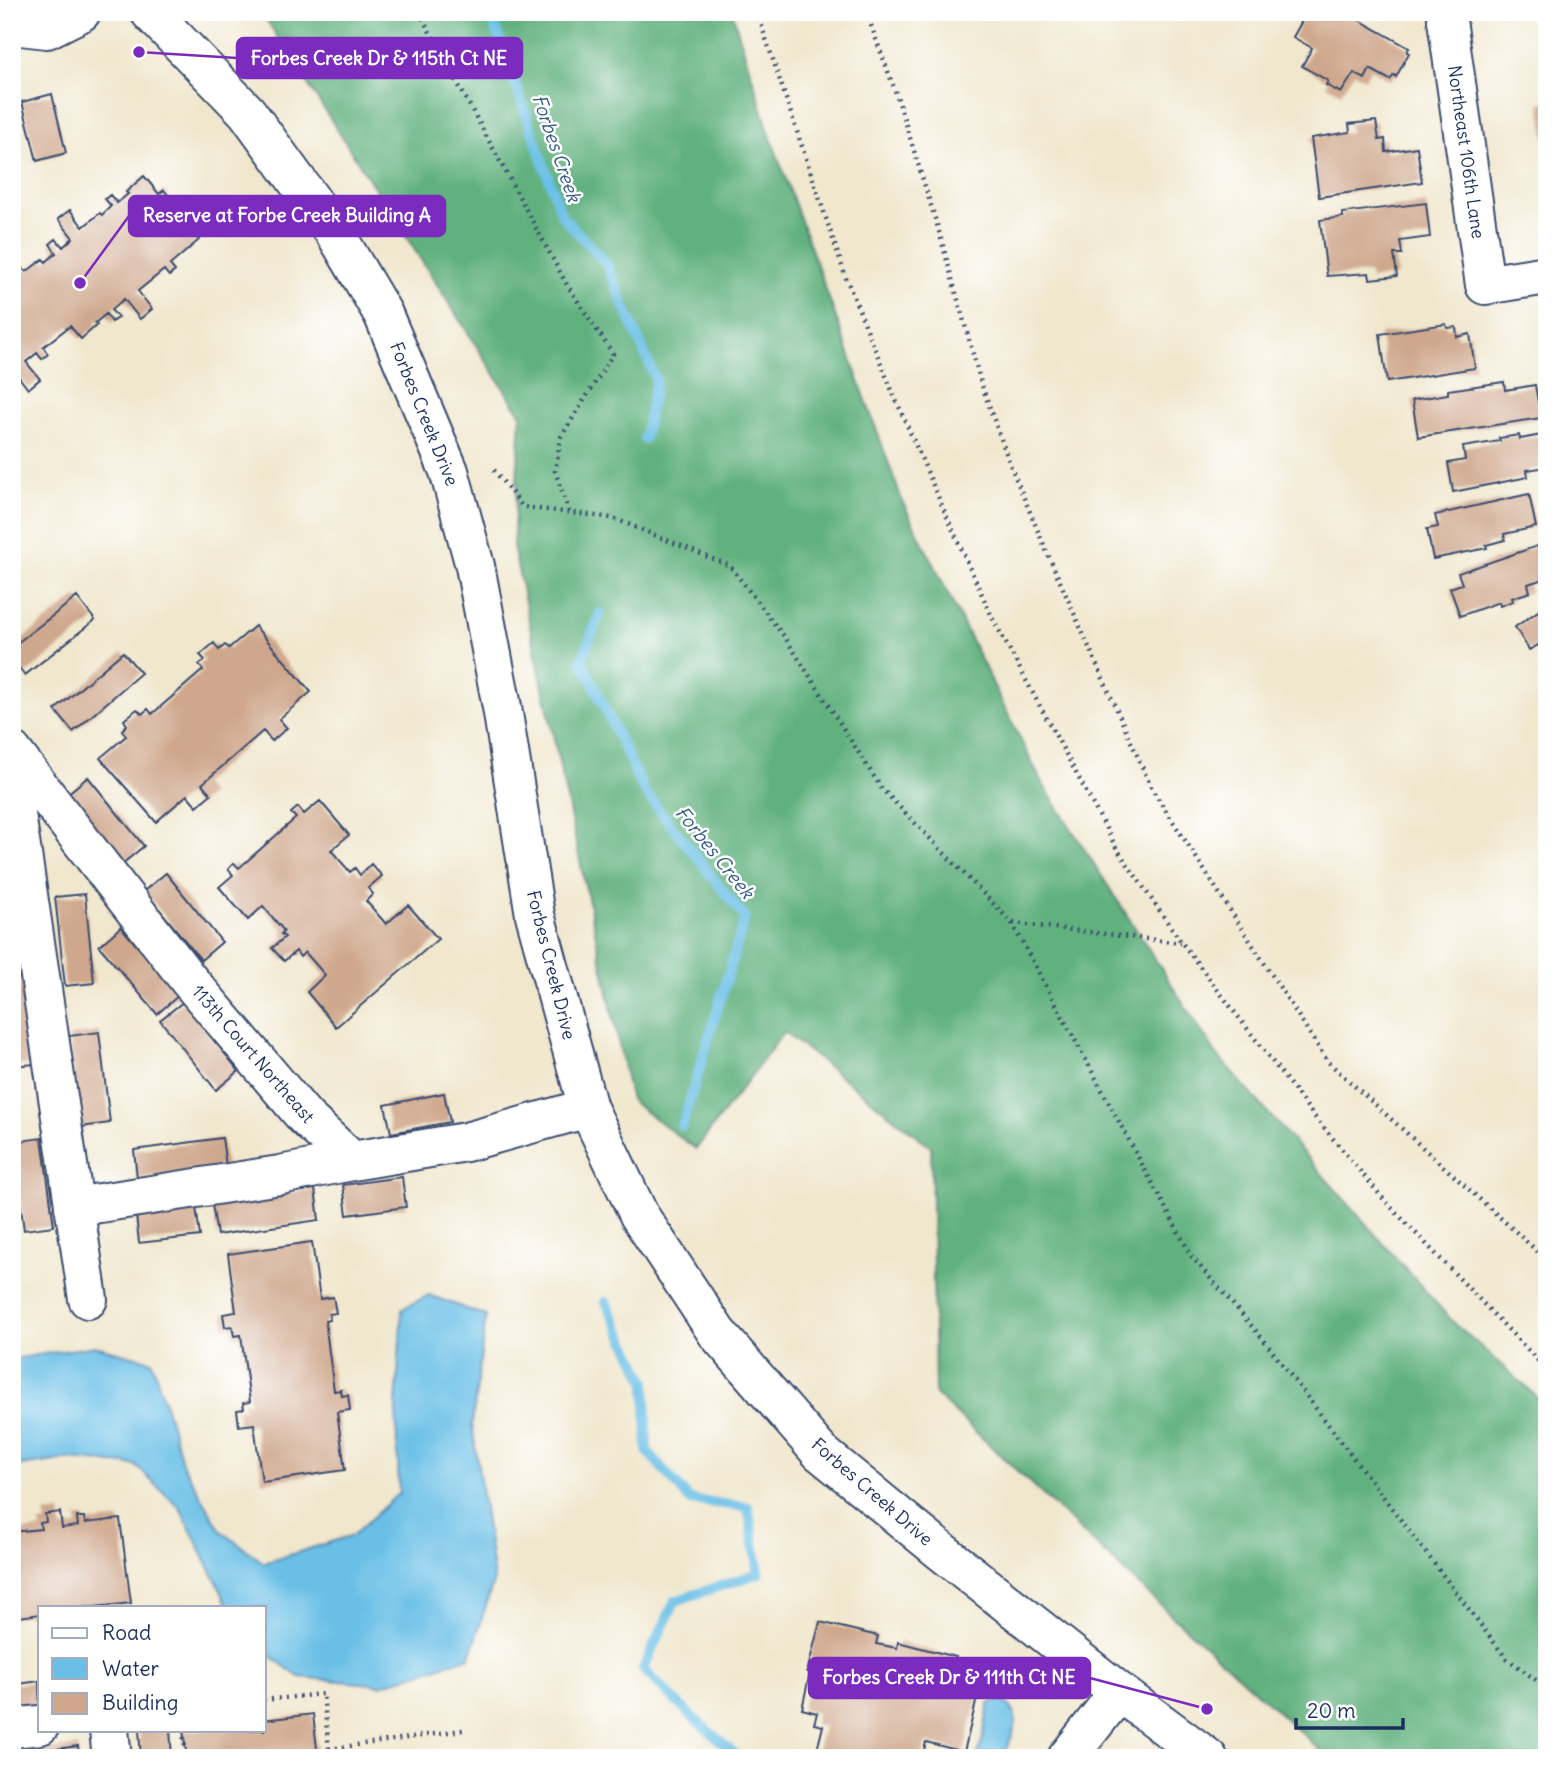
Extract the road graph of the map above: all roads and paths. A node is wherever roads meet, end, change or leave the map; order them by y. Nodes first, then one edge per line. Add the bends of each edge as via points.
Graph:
1 (81, 12) edge
2 (150, 12) edge
3 (419, 12) edge
4 (757, 12) edge
5 (866, 12) edge
6 (1447, 20) dead end
7 (12, 26) edge
8 (1547, 275) edge
9 (494, 470) dead end
10 (569, 512) junction
11 (12, 751) edge
12 (12, 786) edge
13 (1012, 923) junction
14 (1182, 943) junction
15 (588, 1108) junction
16 (352, 1161) junction
17 (74, 1207) junction
18 (1547, 1260) edge
19 (88, 1299) dead end
20 (1547, 1370) edge
21 (1547, 1688) edge
22 (1119, 1692) junction
23 (266, 1700) edge
24 (38, 1725) edge
25 (12, 1728) edge
26 (463, 1730) dead end
27 (109, 1732) edge
28 (183, 1732) edge
29 (329, 1749) junction
30 (112, 1758) edge
31 (186, 1758) edge
32 (330, 1758) edge
33 (1067, 1758) edge
34 (1208, 1758) edge

1 - 7 street via 47,29
2 - 15 street, Forbes Creek Drive via 247,112 337,236 383,314 449,471 475,566 535,915
3 - 10 path via 567,285 613,354 561,437 555,471
4 - 14 path via 846,278 976,582 1117,849
5 - 18 path via 896,93 981,383 1011,467 1152,789 1328,1062
6 - 8 street, Northeast 106th Lane via 1485,285
9 - 10 path via 523,507
10 - 13 path via 613,517 730,566 786,639 882,789
11 - 16 street, 113th Court Northeast via 188,979 306,1117
12 - 17 street
13 - 14 path
13 - 21 path via 1192,1256 1263,1339 1506,1658
14 - 20 path via 1386,1202
15 - 16 street via 466,1142
15 - 22 street, Forbes Creek Drive via 639,1215 717,1333 820,1452
16 - 17 street
17 - 19 street
22 - 33 street
22 - 34 street, Forbes Creek Drive
23 - 29 path via 323,1694
24 - 25 street
26 - 29 path
27 - 30 street
28 - 31 path
29 - 32 path

